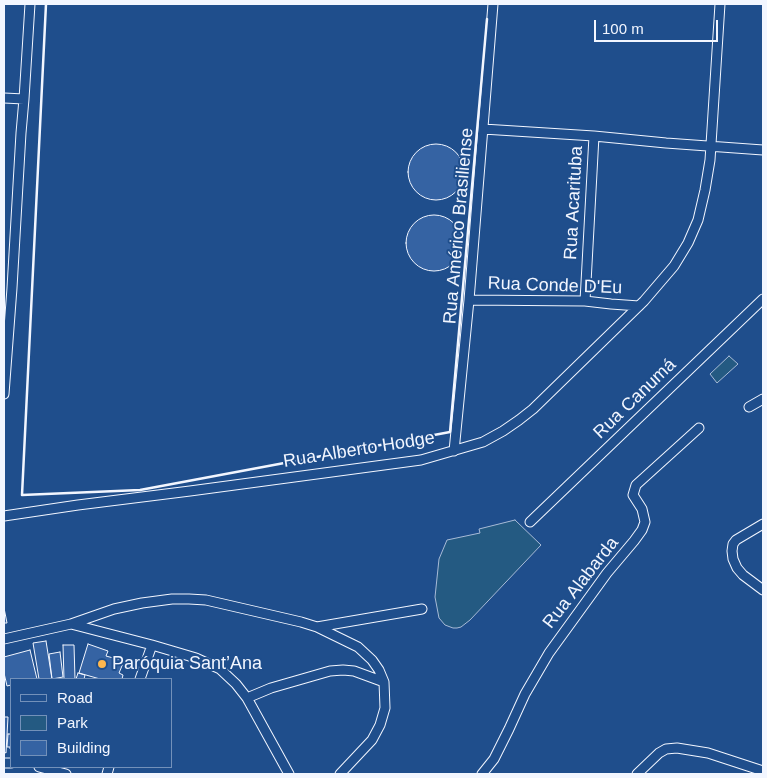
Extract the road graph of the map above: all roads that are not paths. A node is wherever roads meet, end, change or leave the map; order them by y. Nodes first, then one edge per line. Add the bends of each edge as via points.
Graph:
1 (30, 4) edge
2 (493, 4) edge
3 (720, 4) edge
4 (4, 98) edge
5 (24, 99) junction
6 (483, 129) junction
7 (594, 136) junction
8 (711, 146) junction
9 (763, 150) edge
10 (8, 266) edge
11 (469, 300) junction
12 (763, 300) edge
13 (585, 302) junction
14 (639, 306) junction
15 (4, 394) edge
16 (763, 398) edge
17 (749, 408) dead end
18 (699, 428) dead end
19 (454, 451) junction
20 (4, 516) edge
21 (530, 522) dead end
22 (763, 524) edge
23 (763, 590) edge
24 (422, 609) dead end
25 (71, 624) junction
26 (317, 627) junction
27 (4, 638) edge
28 (152, 645) junction
29 (140, 678) edge
30 (384, 682) junction
31 (247, 698) junction
32 (43, 768) edge
33 (763, 771) edge
34 (66, 774) edge
35 (289, 774) edge
36 (340, 774) edge
37 (482, 774) edge
38 (637, 774) edge

1 - 5 street
2 - 6 street, Rua Américo Brasiliense
3 - 8 street, Rua Alberto Hodge
4 - 5 street
5 - 10 street
6 - 7 street
6 - 11 street, Rua Américo Brasiliense
7 - 8 street
7 - 13 street, Rua Acarituba
8 - 9 street
8 - 14 street, Rua Alberto Hodge via 706,190 688,243 674,266
10 - 15 street via 12,288
11 - 13 street, Rua Conde D'Eu
11 - 19 street, Rua Américo Brasiliense
12 - 21 street, Rua Canumá
13 - 14 street, Rua Conde D'Eu
14 - 19 street, Rua Alberto Hodge via 533,409 483,442
16 - 17 street
18 - 37 street, Rua Alabarda via 636,485 633,494 644,515 642,530 549,653 494,759
19 - 20 street, Rua Alberto Hodge via 421,460
22 - 23 street via 736,540 732,550 738,568
24 - 26 street
25 - 26 street via 114,609 180,598 206,600
25 - 27 street
25 - 28 street
26 - 30 street via 358,647 372,660
28 - 29 street
28 - 31 street via 196,658 220,670
30 - 31 street via 354,671 330,671
30 - 36 street via 385,708 380,725 372,740
31 - 35 street
32 - 34 street
33 - 38 street via 708,753 677,748 659,753

